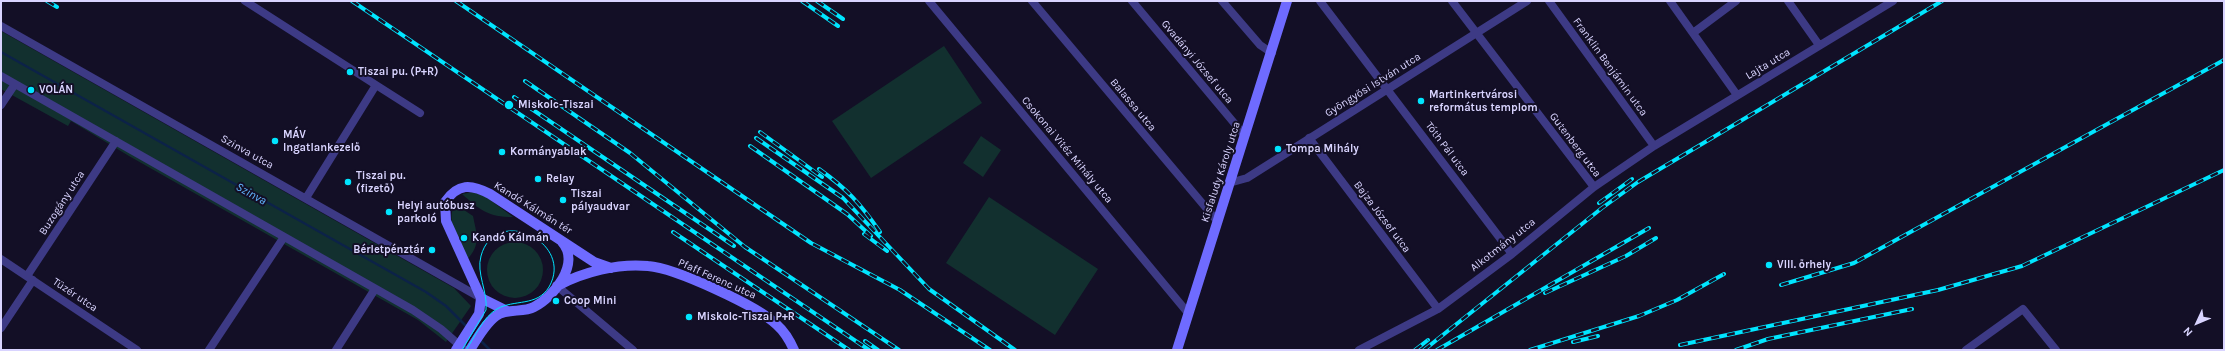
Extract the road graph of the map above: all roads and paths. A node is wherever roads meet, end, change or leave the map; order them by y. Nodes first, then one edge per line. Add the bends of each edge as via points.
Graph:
1 (245, 1) edge
2 (929, 1) edge
3 (1032, 1) edge
4 (1132, 1) edge
5 (1222, 1) edge
6 (1287, 1) edge
7 (1320, 1) edge
8 (1452, 1) edge
9 (1527, 1) edge
10 (1549, 1) edge
11 (1670, 1) edge
12 (1736, 1) edge
13 (1788, 1) edge
14 (1893, 1) edge
15 (1, 26) edge
16 (1477, 33) junction
17 (1693, 33) junction
18 (1819, 45) junction
19 (1272, 53) junction
20 (1, 76) edge
21 (15, 84) junction
22 (376, 85) junction
23 (1388, 89) junction
24 (1737, 95) junction
25 (1, 105) edge
26 (420, 113) dead end
27 (1245, 136) junction
28 (1309, 138) junction
29 (116, 141) junction
30 (1654, 146) junction
31 (1229, 183) junction
32 (1594, 187) junction
33 (306, 198) junction
34 (1218, 222) junction
35 (284, 237) junction
36 (558, 238) junction
37 (1512, 254) junction
38 (1, 259) edge
39 (612, 268) junction
40 (30, 278) junction
41 (557, 286) junction
42 (375, 288) junction
43 (481, 298) junction
44 (1438, 309) junction
45 (507, 311) junction
46 (1188, 313) junction
47 (1, 328) edge
48 (460, 348) edge
49 (137, 350) edge
50 (209, 350) edge
51 (336, 350) edge
52 (470, 350) edge
53 (633, 350) edge
54 (794, 350) edge
55 (1177, 350) edge
56 (1359, 350) edge
57 (1966, 350) edge
58 (2056, 350) edge

1 - 22 street
2 - 46 street, Csokonai Vitéz Mihály utca
3 - 34 street, Balassa utca
4 - 27 street, Gvadányi József utca
5 - 19 street via 1260,45
6 - 19 street, Kisfaludy Károly utca
7 - 23 street, Tóth Pál utca
8 - 16 street, Gutenberg utca
9 - 16 street, Gyöngyösi István utca
10 - 30 street, Franklin Benjámin utca
11 - 17 street
12 - 17 street
13 - 18 street
14 - 18 street, Lajta utca
15 - 33 street, Szinva utca
16 - 23 street, Gyöngyösi István utca
16 - 32 street, Gutenberg utca
17 - 24 street
18 - 24 street, Lajta utca
19 - 27 street, Kisfaludy Károly utca
20 - 21 street
21 - 25 street
21 - 29 street
22 - 26 street
22 - 33 street
23 - 28 street, Gyöngyösi István utca
23 - 37 street, Tóth Pál utca
24 - 30 street, Lajta utca
27 - 31 street, Kisfaludy Károly utca
28 - 31 street, Gyöngyösi István utca via 1247,178
28 - 44 street, Bajza József utca
29 - 35 street
29 - 40 street, Buzogány utca
30 - 32 street, Alkotmány utca
31 - 34 street, Kisfaludy Károly utca
32 - 37 street, Alkotmány utca
33 - 43 street, Szinva utca
34 - 46 street, Kisfaludy Károly utca
35 - 42 street
35 - 50 street
36 - 39 street, Kandó Kálmán tér via 594,262
36 - 41 street via 569,258
36 - 43 street, Kandó Kálmán tér via 476,187 463,188 452,194 445,202 446,221
37 - 44 street, Alkotmány utca
38 - 40 street, Tüzér utca
39 - 41 street via 579,275
39 - 54 street, Pfaff Ferenc utca via 662,268 694,280 767,316 787,337
40 - 47 street, Buzogány utca
40 - 49 street, Tüzér utca
41 - 45 street via 547,298 533,308
41 - 53 street
42 - 48 street via 425,318
42 - 51 street
43 - 45 street
43 - 48 street via 479,314
44 - 56 street, Alkotmány utca
45 - 52 street via 489,322
46 - 55 street, Kisfaludy Károly utca
57 - 58 street via 2023,309

